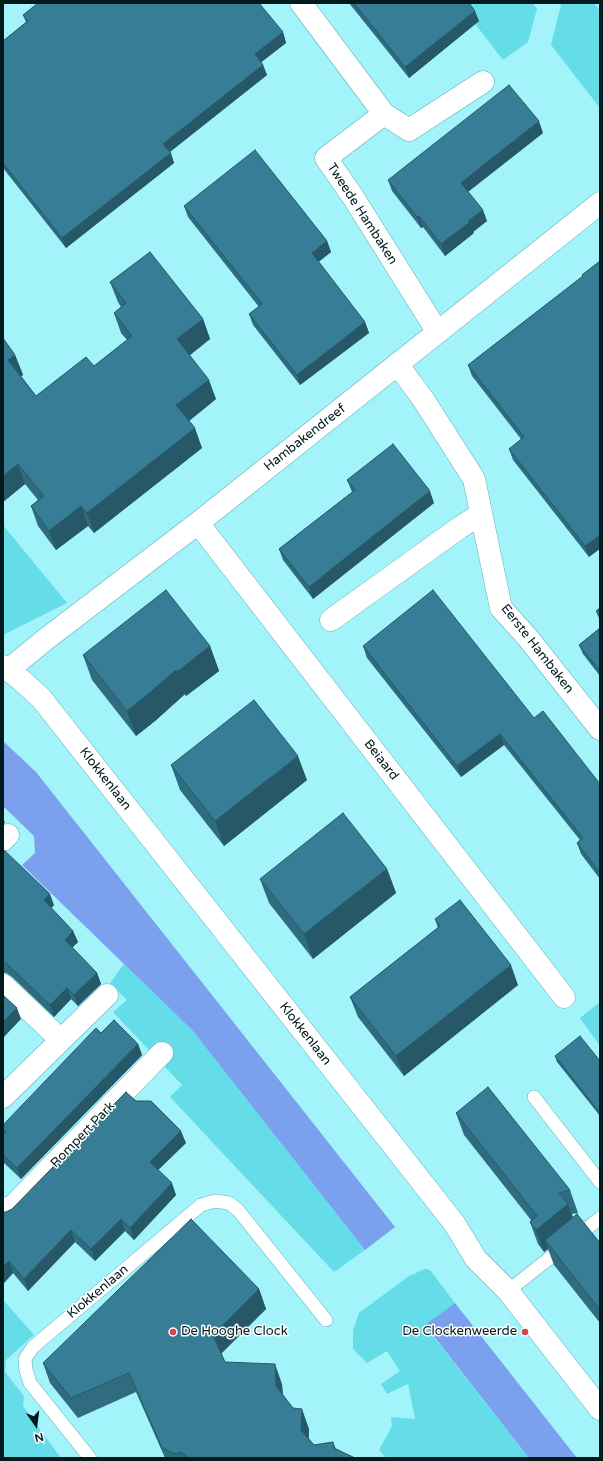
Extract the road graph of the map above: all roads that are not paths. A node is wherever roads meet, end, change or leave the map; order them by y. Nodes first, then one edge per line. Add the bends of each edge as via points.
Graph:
1 (300, 3) edge
2 (483, 82) dead end
3 (384, 114) junction
4 (600, 203) edge
5 (437, 331) junction
6 (398, 364) junction
7 (481, 514) junction
8 (198, 523) junction
9 (331, 620) dead end
10 (6, 668) edge
11 (600, 729) edge
12 (3, 986) edge
13 (107, 995) dead end
14 (564, 997) dead end
15 (61, 1040) junction
16 (162, 1053) dead end
17 (3, 1097) edge
18 (534, 1097) dead end
19 (600, 1182) edge
20 (5, 1210) edge
21 (600, 1218) edge
22 (508, 1292) junction
23 (326, 1320) dead end
24 (600, 1409) edge
25 (90, 1458) edge

1 - 3 street
2 - 3 street via 409,130
3 - 5 street, Tweede Hambaken via 326,158
4 - 5 street, Hambakendreef
5 - 6 street, Hambakendreef
6 - 7 street, Eerste Hambaken via 474,479
6 - 8 street, Hambakendreef
7 - 9 street
7 - 11 street, Eerste Hambaken via 501,608
8 - 10 street, Hambakendreef
8 - 14 street, Beiaard
10 - 22 street, Klokkenlaan via 41,698 454,1223 476,1259
12 - 15 street
13 - 15 street
15 - 17 street
16 - 20 street, Rompert Park
18 - 19 lane
21 - 22 lane
22 - 24 street, Klokkenlaan
23 - 25 lane, Klokkenlaan via 238,1210 229,1203 201,1205 33,1347 25,1359 30,1383

